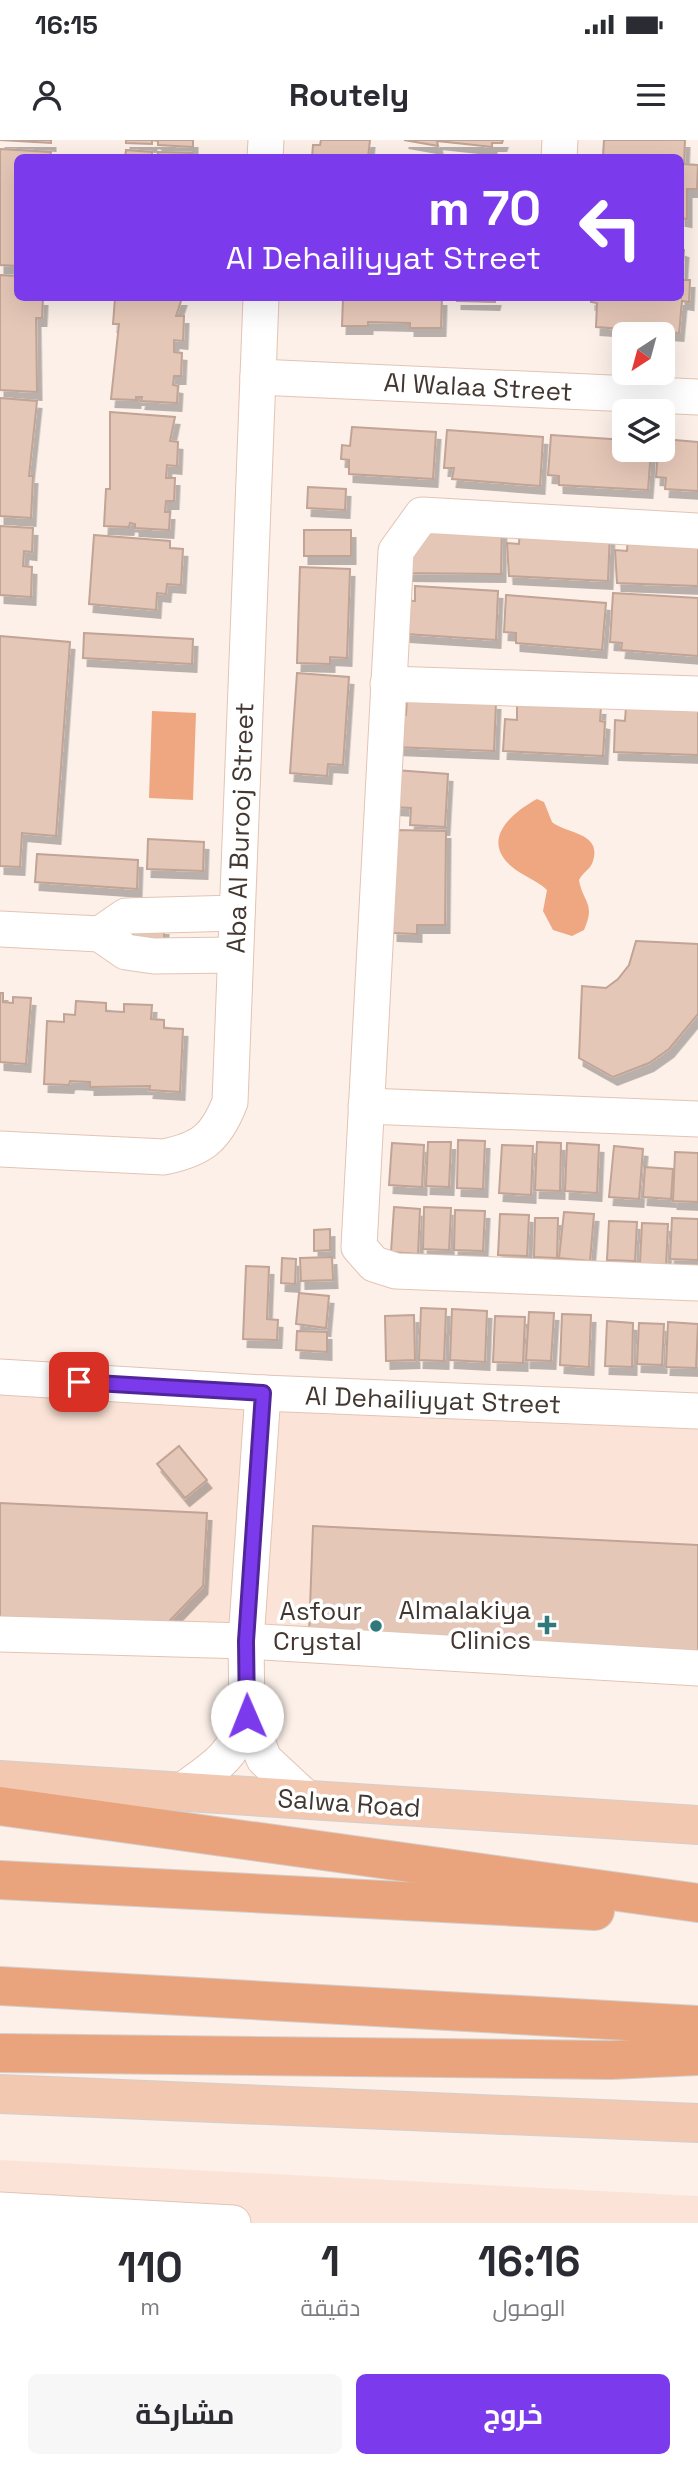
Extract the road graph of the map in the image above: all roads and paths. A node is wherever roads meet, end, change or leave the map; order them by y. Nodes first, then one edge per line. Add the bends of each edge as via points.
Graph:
1 (261, 301) edge
2 (258, 377) junction
3 (698, 397) edge
4 (698, 531) edge
5 (388, 684) junction
6 (698, 694) edge
7 (237, 913) junction
8 (0, 929) edge
9 (100, 934) junction
10 (235, 955) junction
11 (366, 1107) junction
12 (698, 1119) edge
13 (0, 1149) edge
14 (698, 1283) edge
15 (0, 1377) edge
16 (263, 1393) junction
17 (698, 1411) edge
18 (0, 1634) edge
19 (246, 1641) junction
20 (698, 1668) edge
21 (247, 1716) junction
22 (0, 1780) edge
23 (180, 1792) junction
24 (309, 1801) junction
25 (0, 1806) edge
26 (698, 1825) edge
27 (0, 1880) edge
28 (698, 1903) edge
29 (698, 1916) edge
30 (0, 1986) edge
31 (698, 2025) edge
32 (0, 2053) edge
33 (698, 2056) edge
34 (0, 2094) edge
35 (698, 2123) edge
36 (0, 2210) edge
37 (233, 2223) edge

1 - 2 street, Aba Al Burooj Street
2 - 3 street, Al Walaa Street
2 - 7 street, Aba Al Burooj Street
4 - 5 street via 422,515 396,551
5 - 6 street
5 - 11 street
7 - 9 street via 126,916
7 - 10 street, Aba Al Burooj Street
8 - 9 street
9 - 10 street via 126,952
10 - 13 street, Aba Al Burooj Street via 230,1102 221,1125 206,1141 188,1152 164,1157
11 - 12 street
11 - 14 street via 359,1247 374,1264 396,1271
15 - 16 street, Al Dehailiyyat Street
16 - 17 street, Al Dehailiyyat Street
16 - 19 street
18 - 19 street
19 - 20 street
19 - 21 street
21 - 23 street via 238,1743 218,1766
21 - 24 street via 264,1759
22 - 23 main road, Salwa Road
23 - 24 main road, Salwa Road
24 - 26 main road, Salwa Road
25 - 28 highway
27 - 29 highway
30 - 31 highway
32 - 33 highway via 597,2060
34 - 35 main road
36 - 37 street

